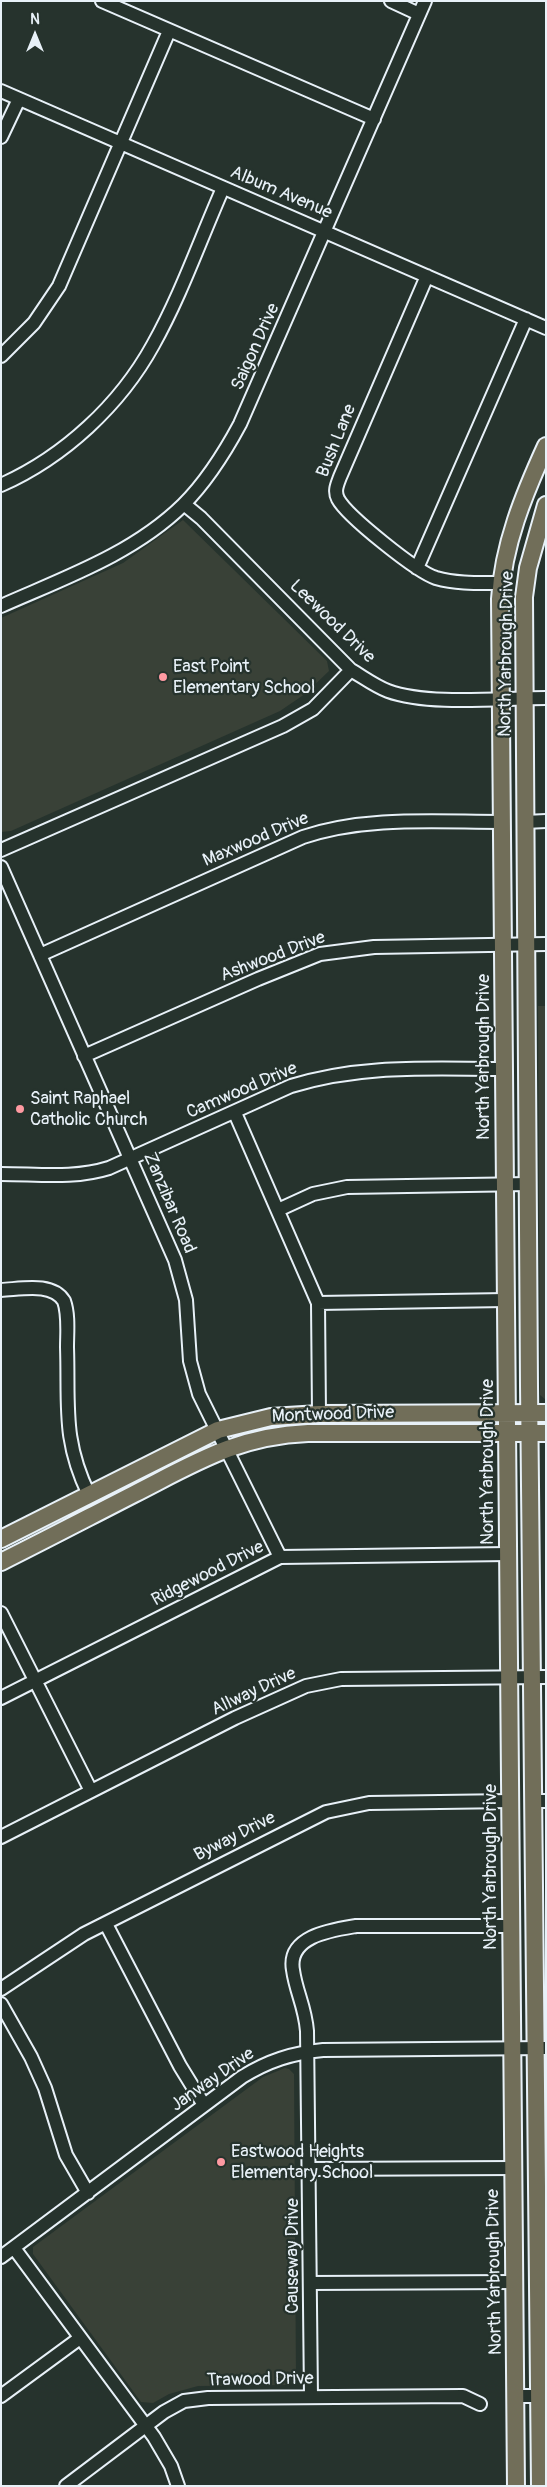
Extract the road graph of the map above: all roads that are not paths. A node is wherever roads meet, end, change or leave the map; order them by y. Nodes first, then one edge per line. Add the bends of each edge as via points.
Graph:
1 (102, 1) edge
2 (390, 1) edge
3 (425, 1) edge
4 (420, 14) junction
5 (169, 30) junction
6 (1, 91) edge
7 (19, 99) junction
8 (374, 120) junction
9 (1, 137) edge
10 (122, 144) junction
11 (223, 188) junction
12 (325, 231) junction
13 (427, 276) junction
14 (526, 319) junction
15 (546, 328) edge
16 (1, 356) edge
17 (546, 446) edge
18 (1, 485) edge
19 (184, 504) junction
20 (546, 505) edge
21 (417, 568) junction
22 (501, 583) junction
23 (1, 606) edge
24 (351, 670) junction
25 (501, 698) junction
26 (525, 698) junction
27 (546, 698) edge
28 (546, 821) edge
29 (501, 822) junction
30 (525, 822) junction
31 (1, 850) edge
32 (1, 867) edge
33 (546, 944) edge
34 (503, 945) junction
35 (526, 945) junction
36 (40, 955) junction
37 (84, 1056) junction
38 (503, 1069) junction
39 (235, 1113) junction
40 (131, 1157) junction
41 (1, 1174) edge
42 (505, 1184) junction
43 (529, 1184) junction
44 (278, 1210) junction
45 (1, 1290) edge
46 (506, 1300) junction
47 (318, 1303) junction
48 (529, 1413) junction
49 (546, 1413) edge
50 (318, 1414) junction
51 (508, 1414) junction
52 (218, 1430) junction
53 (507, 1432) junction
54 (529, 1433) junction
55 (546, 1433) edge
56 (226, 1448) junction
57 (89, 1495) junction
58 (1, 1539) edge
59 (509, 1554) junction
60 (280, 1557) junction
61 (1, 1562) edge
62 (1, 1613) edge
63 (539, 1677) edge
64 (510, 1678) junction
65 (35, 1681) junction
66 (1, 1698) edge
67 (91, 1790) junction
68 (511, 1801) junction
69 (540, 1801) edge
70 (1, 1837) edge
71 (106, 1924) junction
72 (540, 1925) edge
73 (512, 1926) junction
74 (1, 1989) edge
75 (1, 2004) edge
76 (514, 2048) junction
77 (541, 2048) edge
78 (306, 2052) junction
79 (204, 2105) junction
80 (514, 2168) junction
81 (309, 2169) junction
82 (88, 2192) junction
83 (542, 2219) edge
84 (14, 2248) junction
85 (1, 2257) edge
86 (515, 2282) junction
87 (310, 2283) junction
88 (80, 2338) junction
89 (1, 2396) edge
90 (516, 2396) junction
91 (542, 2396) edge
92 (311, 2397) junction
93 (480, 2404) dead end
94 (145, 2426) junction
95 (66, 2486) edge
96 (178, 2486) edge
97 (516, 2486) edge
98 (540, 2486) edge

1 - 5 street
2 - 4 street
3 - 4 street, Saigon Drive
4 - 8 street, Saigon Drive
5 - 8 street
5 - 10 street
6 - 7 street, Album Avenue
7 - 9 street
7 - 10 street, Album Avenue
8 - 12 street, Saigon Drive
10 - 11 street, Album Avenue
10 - 16 street via 59,286 34,323
11 - 12 street, Album Avenue
11 - 18 street via 153,345 125,387 82,433 40,466
12 - 13 street, Album Avenue
12 - 19 street, Saigon Drive via 240,424
13 - 14 street, Album Avenue
13 - 21 street, Bush Lane via 336,492 341,503
14 - 15 street, Album Avenue
14 - 21 street
17 - 22 main road, North Yarbrough Drive via 519,509
19 - 23 street, Saigon Drive via 139,540 115,554
19 - 24 street, Leewood Drive
20 - 26 main road, North Yarbrough Drive via 526,578
21 - 22 street, Bush Lane via 448,580
22 - 25 main road, North Yarbrough Drive
24 - 25 street, Leewood Drive via 388,691 406,696
24 - 31 street via 313,709 283,726
25 - 26 street, Leewood Drive
25 - 29 main road, North Yarbrough Drive
26 - 27 street, Leewood Drive
26 - 30 main road, North Yarbrough Drive
28 - 30 street
29 - 34 main road, North Yarbrough Drive
29 - 36 street, Maxwood Drive via 351,825 325,830
30 - 35 main road, North Yarbrough Drive
32 - 36 street, Zanzibar Road
33 - 35 street, Ashwood Drive
34 - 35 street, Ashwood Drive
34 - 37 street, Ashwood Drive via 374,947 320,954
34 - 38 main road, North Yarbrough Drive
35 - 43 main road, North Yarbrough Drive
36 - 37 street, Zanzibar Road
37 - 40 street, Zanzibar Road
38 - 39 street, Camwood Drive via 344,1072 291,1086
38 - 42 main road, North Yarbrough Drive
39 - 40 street, Camwood Drive
39 - 44 street
40 - 41 street, Camwood Drive via 109,1168 82,1174
40 - 52 street, Zanzibar Road via 181,1277 192,1372
42 - 43 street
42 - 44 street via 347,1187 313,1194
42 - 46 main road, North Yarbrough Drive
43 - 48 main road, North Yarbrough Drive
44 - 47 street
45 - 57 street via 47,1289 58,1293 64,1301 68,1426 77,1470
46 - 47 street
46 - 51 main road, North Yarbrough Drive
47 - 50 street
48 - 49 main road, Montwood Drive
48 - 51 main road, Montwood Drive
48 - 54 main road, North Yarbrough Drive
50 - 51 main road, Montwood Drive
50 - 52 main road, Montwood Drive via 271,1417
51 - 53 main road, North Yarbrough Drive
52 - 56 street, Zanzibar Road
52 - 57 main road, Montwood Drive
53 - 54 main road, Montwood Drive
53 - 56 main road, Montwood Drive via 279,1434
53 - 59 main road, North Yarbrough Drive
54 - 55 main road, Montwood Drive
54 - 63 main road, North Yarbrough Drive
56 - 60 street, Zanzibar Road
56 - 61 main road, Montwood Drive
57 - 58 main road, Montwood Drive
59 - 60 street, Ridgewood Drive
59 - 64 main road, North Yarbrough Drive
60 - 65 street, Ridgewood Drive
62 - 65 street
63 - 64 street, Allway Drive
63 - 69 main road, North Yarbrough Drive
64 - 67 street, Allway Drive via 341,1679 306,1686
64 - 68 main road, North Yarbrough Drive
65 - 66 street, Ridgewood Drive
65 - 67 street
67 - 70 street, Allway Drive
68 - 71 street, Byway Drive via 388,1802 339,1808 291,1828
68 - 73 main road, North Yarbrough Drive
69 - 72 main road, North Yarbrough Drive
71 - 74 street, Byway Drive via 68,1943
71 - 79 street via 180,2066
72 - 77 main road, North Yarbrough Drive
73 - 76 main road, North Yarbrough Drive
73 - 78 street, Causeway Drive via 356,1926 307,1940 295,1952 292,1964 306,2018
75 - 82 street via 31,2057 45,2088 66,2155
76 - 77 street, Janway Drive
76 - 78 street, Janway Drive
76 - 80 main road, North Yarbrough Drive
77 - 83 main road, North Yarbrough Drive
78 - 79 street, Janway Drive via 260,2066
78 - 81 street, Causeway Drive
79 - 82 street, Janway Drive
80 - 81 street
80 - 86 main road, North Yarbrough Drive
81 - 87 street, Causeway Drive
82 - 84 street, Janway Drive
83 - 91 main road, North Yarbrough Drive
84 - 85 street, Janway Drive
84 - 88 street
86 - 87 street
86 - 90 main road, North Yarbrough Drive
87 - 92 street, Causeway Drive
88 - 89 street
88 - 94 street
90 - 91 street
90 - 97 main road, North Yarbrough Drive
91 - 98 main road, North Yarbrough Drive
92 - 93 street, Trawood Drive via 463,2396
92 - 94 street, Trawood Drive via 200,2398 184,2401
94 - 95 street, Trawood Drive
94 - 96 street via 164,2451

